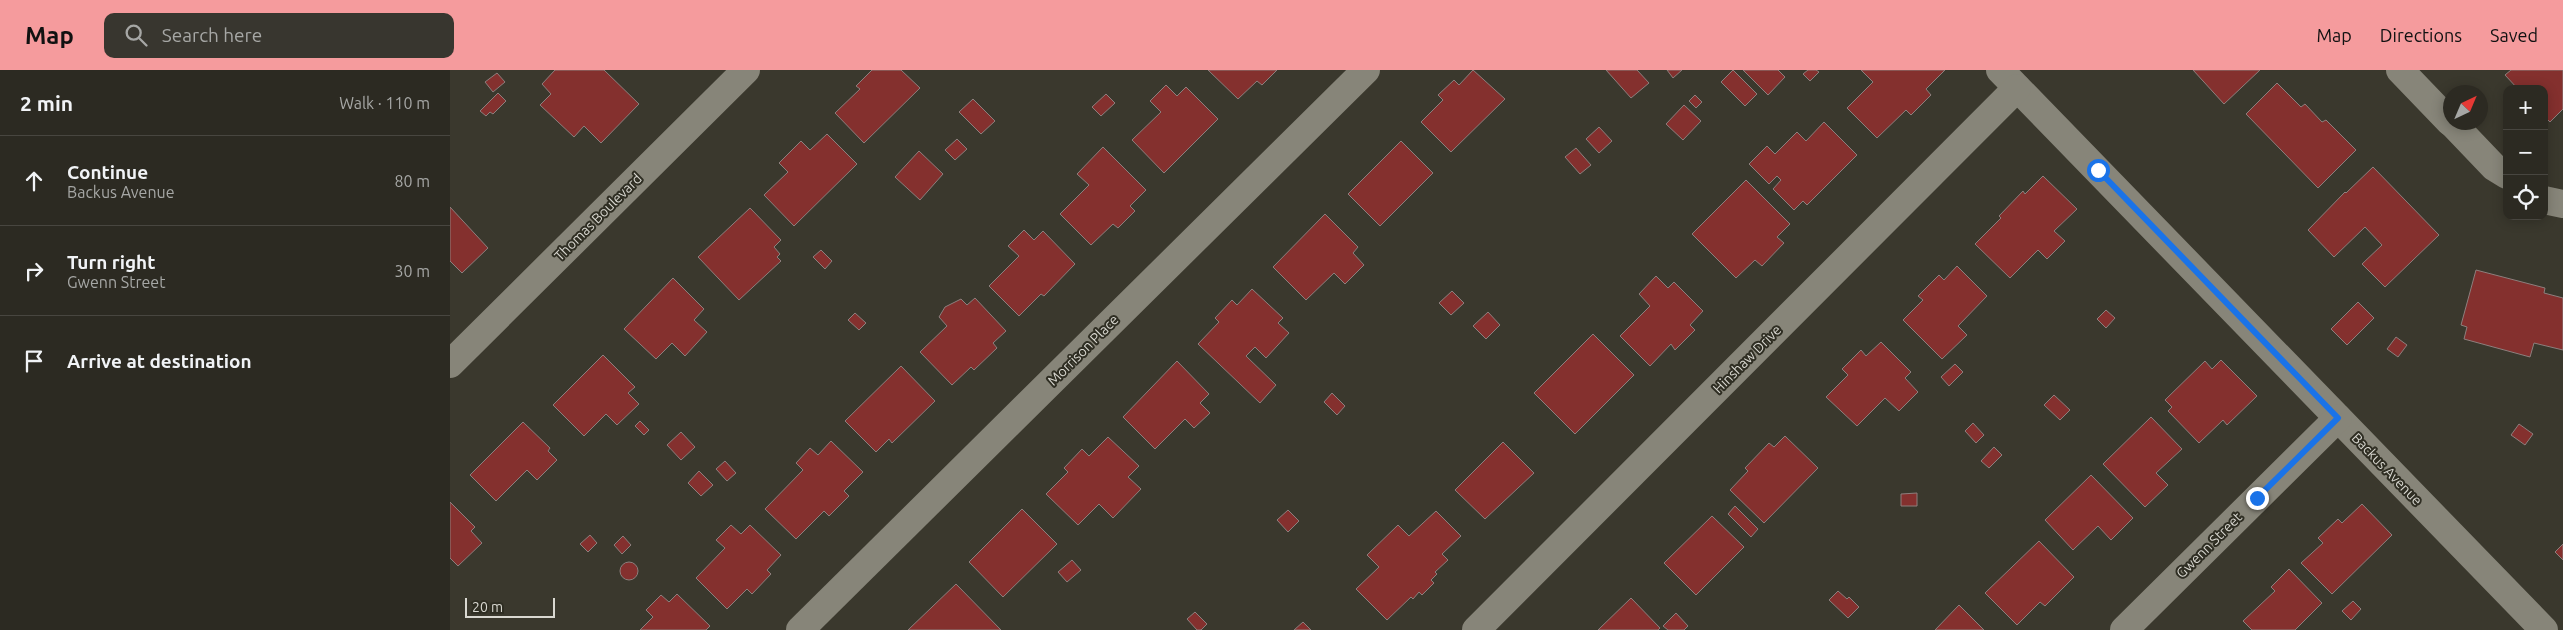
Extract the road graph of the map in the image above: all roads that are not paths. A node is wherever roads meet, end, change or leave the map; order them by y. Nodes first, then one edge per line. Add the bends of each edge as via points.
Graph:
1 (1366, 70) edge
2 (2400, 70) edge
3 (731, 75) edge
4 (2009, 79) edge
5 (2443, 114) edge
6 (2459, 130) edge
7 (2503, 173) edge
8 (2548, 201) edge
9 (2563, 204) edge
10 (450, 364) edge
11 (2338, 418) junction
12 (800, 630) edge
13 (1476, 630) edge
14 (2124, 630) edge
15 (2544, 630) edge

1 - 12 street, Morrison Place
2 - 5 street
3 - 10 street, Thomas Boulevard
4 - 11 street, Backus Avenue
4 - 13 street, Hinshaw Drive
6 - 7 street
8 - 9 street
11 - 14 street, Gwenn Street
11 - 15 street, Backus Avenue

